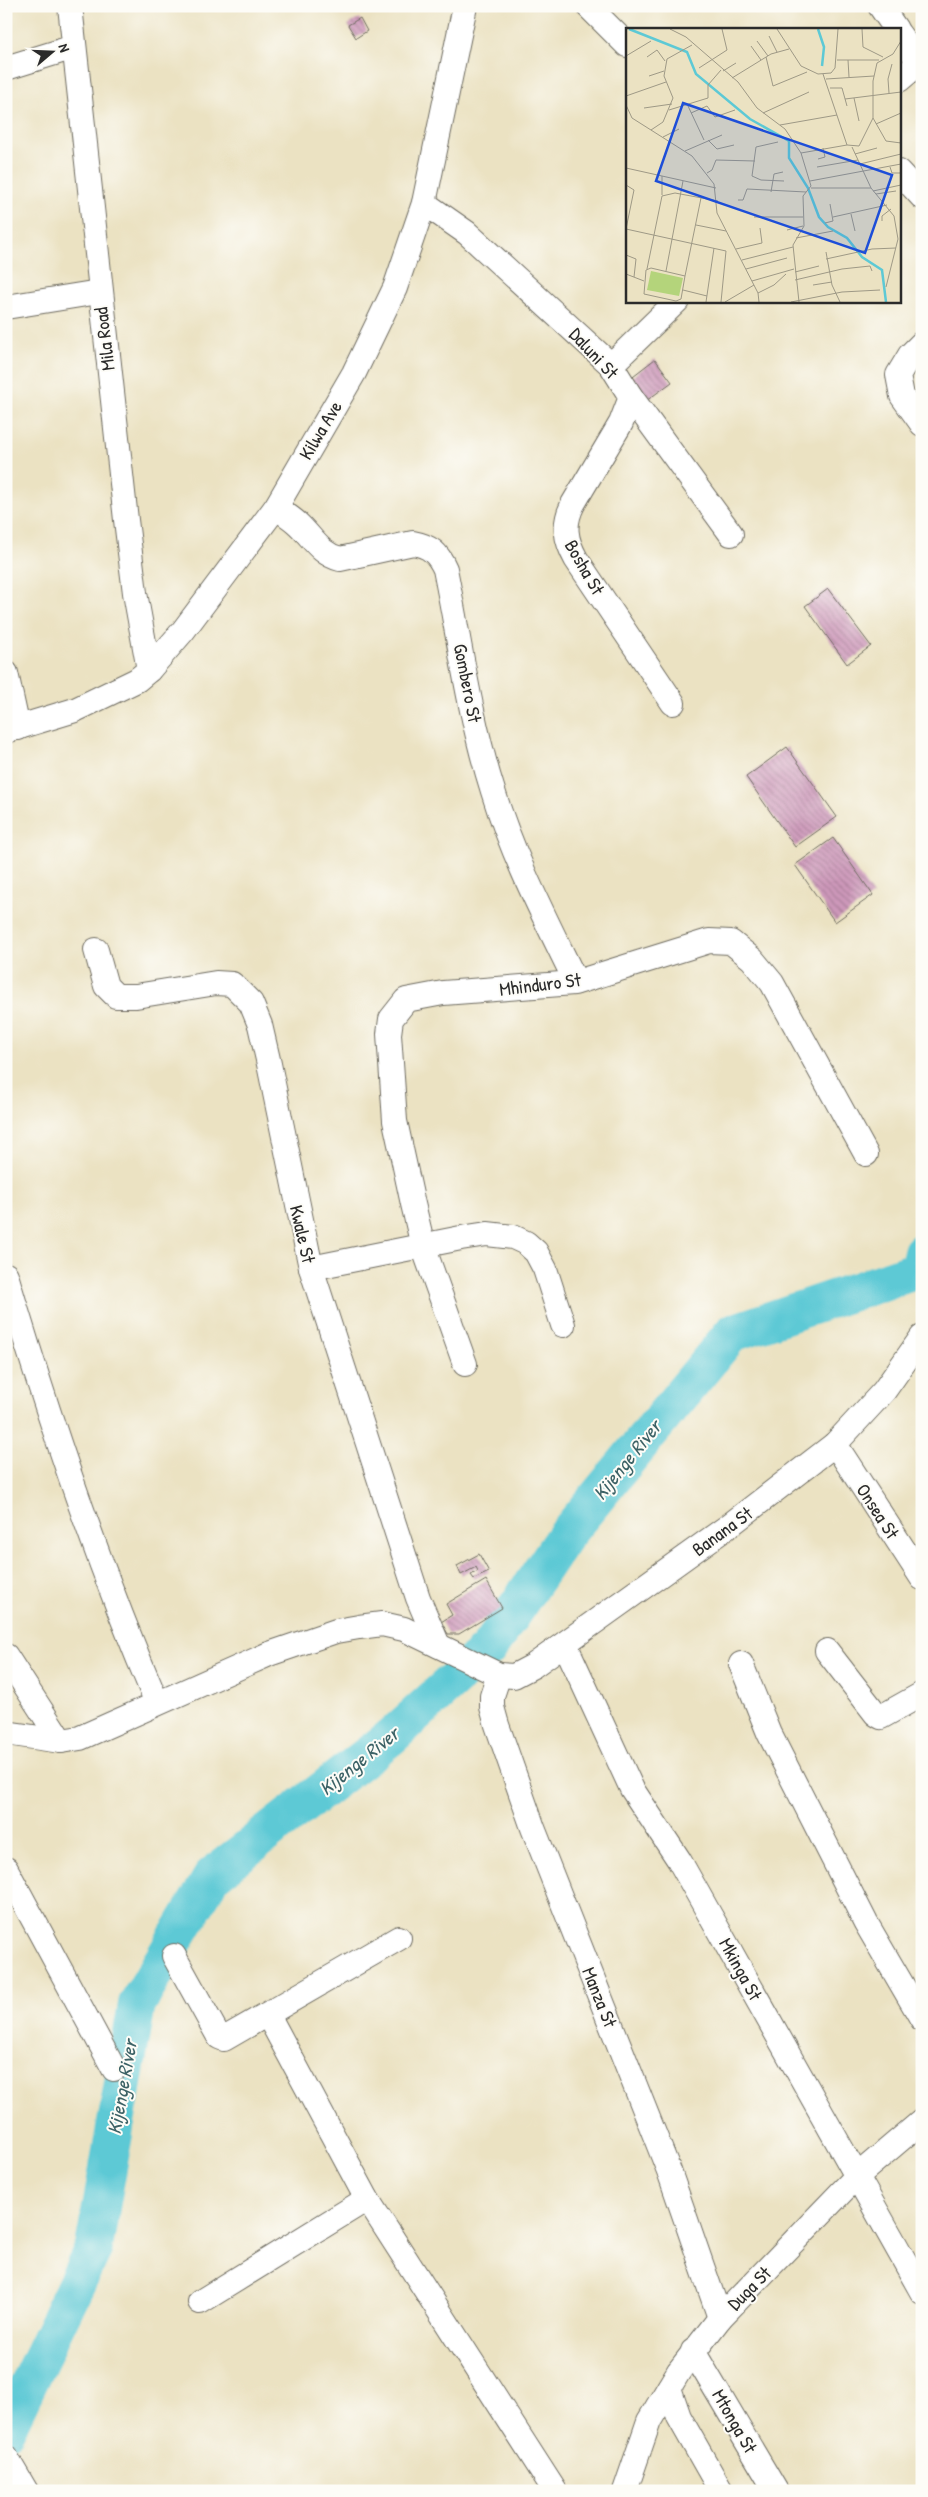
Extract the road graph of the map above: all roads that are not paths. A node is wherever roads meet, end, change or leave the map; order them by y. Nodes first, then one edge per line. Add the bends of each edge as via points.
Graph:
1 (70, 6) edge
2 (465, 6) edge
3 (588, 6) edge
4 (880, 6) edge
5 (895, 28) edge
6 (900, 35) edge
7 (626, 43) edge
8 (74, 47) junction
9 (920, 64) edge
10 (6, 68) edge
11 (900, 79) edge
12 (900, 173) edge
13 (922, 197) edge
14 (424, 203) junction
15 (99, 292) junction
16 (677, 302) edge
17 (6, 307) edge
18 (922, 343) edge
19 (611, 365) junction
20 (631, 397) junction
21 (922, 424) edge
22 (276, 508) junction
23 (731, 534) dead end
24 (149, 670) junction
25 (6, 672) edge
26 (673, 703) dead end
27 (12, 729) edge
28 (96, 950) dead end
29 (576, 982) junction
30 (866, 1154) dead end
31 (423, 1246) junction
32 (311, 1268) junction
33 (6, 1275) edge
34 (563, 1325) dead end
35 (922, 1337) edge
36 (465, 1364) dead end
37 (835, 1444) junction
38 (922, 1578) edge
39 (565, 1644) junction
40 (448, 1649) junction
41 (827, 1652) dead end
42 (6, 1656) edge
43 (741, 1664) dead end
44 (494, 1672) junction
45 (922, 1694) edge
46 (157, 1703) junction
47 (6, 1733) edge
48 (61, 1741) junction
49 (6, 1869) edge
50 (399, 1938) dead end
51 (174, 1956) dead end
52 (268, 2015) junction
53 (922, 2019) edge
54 (114, 2069) dead end
55 (922, 2121) edge
56 (856, 2177) junction
57 (367, 2199) junction
58 (922, 2292) edge
59 (200, 2302) dead end
60 (720, 2318) junction
61 (693, 2352) junction
62 (669, 2388) junction
63 (6, 2457) edge
64 (26, 2491) edge
65 (555, 2491) edge
66 (625, 2491) edge
67 (721, 2491) edge
68 (776, 2491) edge

1 - 8 street, Mila Road
2 - 14 street, Kilwa Ave
3 - 7 street
4 - 5 street
6 - 9 street
8 - 10 street
8 - 15 street, Mila Road
9 - 11 street
12 - 13 street
14 - 19 street, Daluni St via 467,233
14 - 22 street, Kilwa Ave via 395,288 354,373
15 - 17 street
15 - 24 street, Mila Road via 134,584
16 - 19 street
18 - 21 street via 898,374 902,396
19 - 20 street, Daluni St
20 - 23 street, Daluni St
20 - 26 street, Bosha St via 621,423 573,504 567,517 566,531 568,545 576,559
22 - 24 street, Kilwa Ave via 183,631
22 - 29 street, Gombero St via 296,522 329,556 349,558 413,544 430,548 441,559 493,791 534,895
24 - 27 street, Kilwa Ave via 137,680 75,710
25 - 27 street
28 - 32 street, Kwale St via 106,986 116,996 136,996 216,983 232,984 251,1003 269,1064
29 - 30 street, Mhinduro St via 709,941 731,942 752,959 772,983
29 - 31 street, Mhinduro St via 415,997 406,1000 391,1020 389,1049 396,1121
31 - 32 street
31 - 34 street via 487,1234 512,1237 526,1243 536,1252 545,1269
31 - 36 street, Mhinduro St
32 - 40 street, Kwale St via 418,1598
33 - 46 street via 92,1543
35 - 37 street, Banana St via 884,1391
37 - 38 street, Onsea St
37 - 39 street, Banana St via 746,1514
39 - 44 street, Banana St via 514,1676
39 - 56 street, Mkinga St via 632,1789 684,1868
40 - 44 street
40 - 46 street via 404,1628 382,1624 336,1631 269,1654
41 - 45 street via 876,1714 882,1717
42 - 48 street
43 - 53 street via 774,1741 866,1923
44 - 60 street, Manza St via 492,1707 533,1828 669,2171
46 - 48 street via 100,1730
47 - 48 street
49 - 54 street
50 - 52 street
51 - 52 street via 218,2037 224,2038
52 - 57 street
55 - 56 street, Duga St
56 - 58 street, Mkinga St
56 - 60 street, Duga St
57 - 59 street
57 - 65 street
60 - 61 street, Duga St
61 - 62 street, Duga St
61 - 68 street, Mtonga St
62 - 66 street, Duga St via 649,2421
62 - 67 street via 679,2417
63 - 64 street

